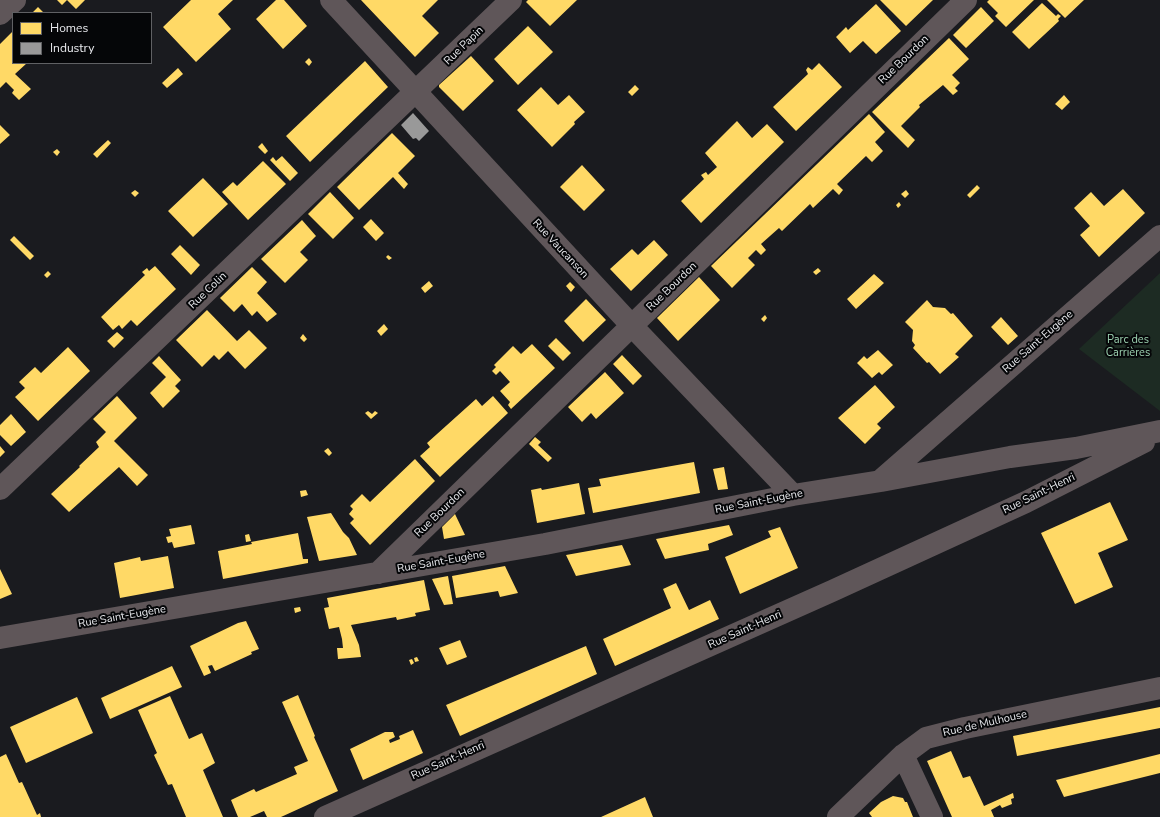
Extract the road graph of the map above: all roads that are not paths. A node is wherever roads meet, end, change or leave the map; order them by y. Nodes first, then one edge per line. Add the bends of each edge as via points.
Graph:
1 (15, 0) edge
2 (331, 0) edge
3 (511, 0) edge
4 (966, 0) edge
5 (0, 14) edge
6 (416, 92) junction
7 (1160, 236) edge
8 (632, 326) junction
9 (1160, 433) edge
10 (881, 481) junction
11 (0, 489) edge
12 (792, 495) junction
13 (378, 573) junction
14 (0, 638) edge
15 (1160, 688) edge
16 (903, 756) junction
17 (836, 816) edge
18 (325, 817) edge
19 (932, 817) edge

1 - 5 street
2 - 6 street, Rue Vaucanson
3 - 6 street, Rue Papin
4 - 8 street, Rue Bourdon
6 - 8 street, Rue Vaucanson
6 - 11 street, Rue Colin
7 - 10 street, Rue Saint-Eugène
8 - 12 street, Rue Vaucanson
8 - 13 street, Rue Bourdon
9 - 10 street, Rue Saint-Eugène
9 - 18 street, Rue Saint-Henri via 1026,502
10 - 12 street, Rue Saint-Eugène
12 - 13 street, Rue Saint-Eugène via 545,544
13 - 14 street, Rue Saint-Eugène
15 - 16 street, Rue de Mulhouse via 926,738
16 - 17 street, Rue de Mulhouse
16 - 19 street

